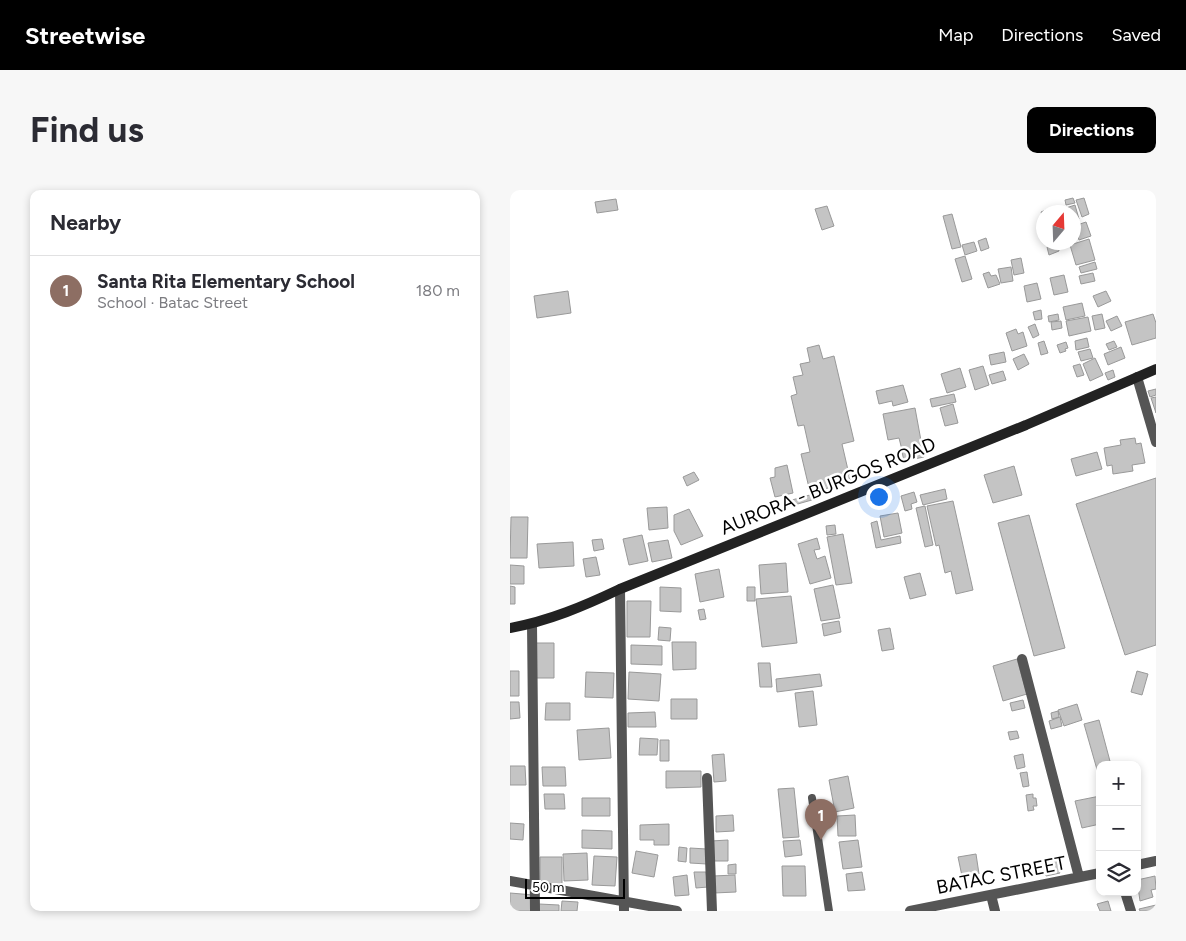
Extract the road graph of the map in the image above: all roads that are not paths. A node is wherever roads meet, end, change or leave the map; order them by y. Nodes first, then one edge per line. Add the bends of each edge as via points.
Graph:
1 (1156, 369) edge
2 (1137, 377) junction
3 (1156, 442) edge
4 (620, 589) junction
5 (532, 624) junction
6 (510, 628) edge
7 (1022, 659) dead end
8 (707, 778) dead end
9 (812, 798) dead end
10 (1156, 861) edge
11 (1141, 864) edge
12 (1096, 874) edge
13 (1079, 877) junction
14 (510, 881) edge
15 (535, 886) junction
16 (991, 895) junction
17 (1126, 896) edge
18 (624, 906) edge
19 (535, 911) edge
20 (677, 911) edge
21 (712, 911) edge
22 (829, 911) edge
23 (910, 911) edge
24 (995, 911) edge
25 (1131, 911) edge

1 - 2 main road, AURORA - BURGOS ROAD
2 - 3 street
2 - 4 main road, AURORA - BURGOS ROAD
4 - 5 main road, AURORA - BURGOS ROAD via 580,608
4 - 18 street
5 - 6 main road, AURORA - BURGOS ROAD
5 - 15 street
7 - 13 street
8 - 21 street
9 - 22 lane
10 - 11 street
12 - 13 street, BATAC STREET
13 - 16 street, BATAC STREET
14 - 15 street
15 - 18 street
15 - 19 street
16 - 23 street, BATAC STREET
16 - 24 street
17 - 25 street
18 - 20 street

